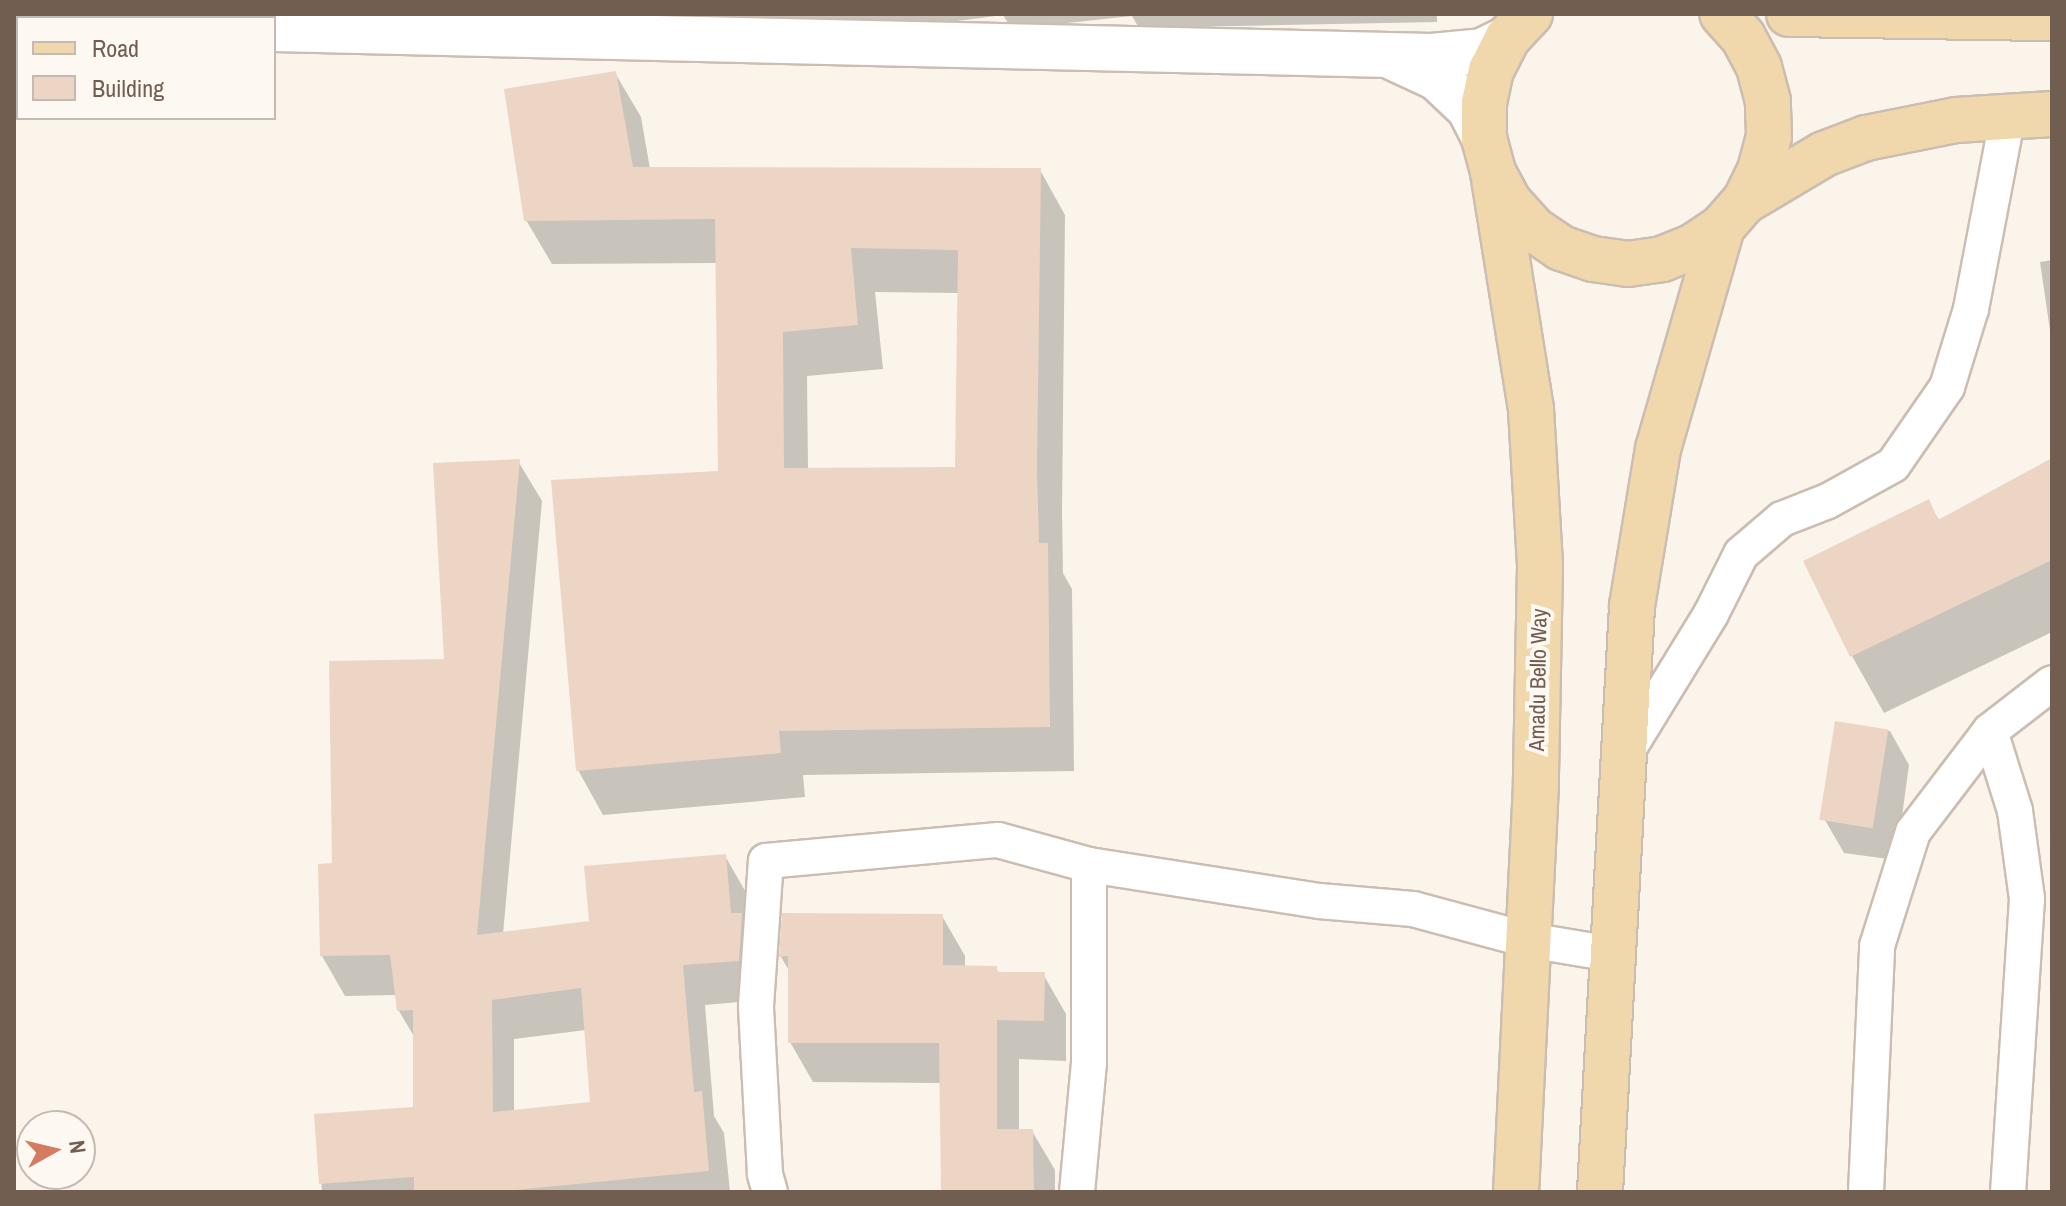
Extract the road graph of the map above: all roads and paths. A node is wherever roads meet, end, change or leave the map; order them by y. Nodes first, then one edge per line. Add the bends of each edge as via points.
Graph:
1 (1722, 14) edge
2 (1789, 14) edge
3 (2052, 18) edge
4 (362, 23) edge
5 (1518, 27) edge
6 (276, 29) edge
7 (1385, 54) junction
8 (2052, 114) edge
9 (2008, 115) junction
10 (1488, 155) junction
11 (1733, 214) junction
12 (2052, 683) edge
13 (1990, 731) junction
14 (1622, 760) junction
15 (1089, 865) junction
16 (1528, 940) junction
17 (1612, 954) junction
18 (770, 1192) edge
19 (1077, 1192) edge
20 (1516, 1192) edge
21 (1600, 1192) edge
22 (1866, 1192) edge
23 (2008, 1192) edge

1 - 11 main road via 1743,37 1759,67 1768,101 1769,136 1760,170
2 - 3 main road
4 - 6 street
4 - 7 street
5 - 7 street via 1482,51
5 - 10 main road, Amadu Bello Way via 1491,70 1484,104
7 - 10 street via 1437,78 1469,108
8 - 9 main road
9 - 11 main road via 1917,125 1866,138 1824,154
9 - 14 lane via 1971,309 1947,387 1893,465 1782,519 1741,554 1711,614
10 - 11 main road via 1509,202 1533,229 1561,248 1593,259 1628,264 1662,259 1694,246
10 - 16 main road, Amadu Bello Way via 1531,409 1540,566
11 - 14 main road via 1658,449 1632,606
12 - 13 lane
13 - 22 lane via 1913,832 1877,946
13 - 23 lane via 2015,811 2027,899
14 - 17 main road
15 - 16 lane via 1319,901 1413,909
15 - 18 lane via 998,840 766,861 756,1006
15 - 19 lane via 1089,1063
16 - 17 lane
16 - 20 main road, Amadu Bello Way
17 - 21 main road

